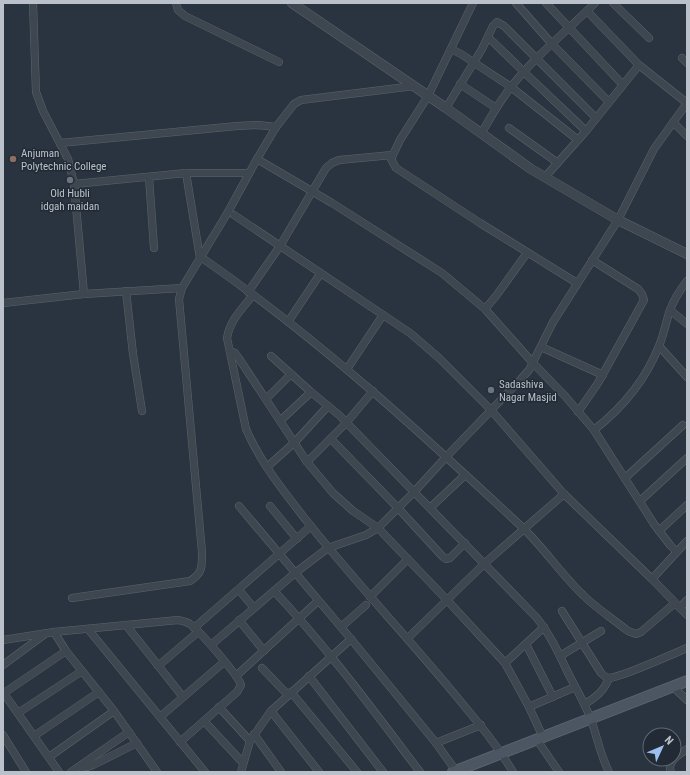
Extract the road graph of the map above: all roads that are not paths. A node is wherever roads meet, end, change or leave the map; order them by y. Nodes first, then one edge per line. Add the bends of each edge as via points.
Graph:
1 (33, 3) edge
2 (176, 3) edge
3 (292, 3) edge
4 (473, 3) edge
5 (516, 3) edge
6 (546, 3) edge
7 (595, 3) edge
8 (613, 3) edge
9 (587, 11) junction
10 (568, 27) junction
11 (488, 37) junction
12 (649, 38) dead end
13 (552, 44) junction
14 (451, 49) junction
15 (536, 59) junction
16 (278, 62) dead end
17 (474, 62) junction
18 (639, 65) junction
19 (524, 72) junction
20 (460, 84) junction
21 (623, 85) junction
22 (414, 86) junction
23 (511, 87) junction
24 (428, 96) junction
25 (609, 102) junction
26 (687, 103) edge
27 (446, 108) junction
28 (496, 108) junction
29 (596, 118) junction
30 (673, 122) junction
31 (276, 127) junction
32 (509, 128) dead end
33 (586, 131) junction
34 (481, 134) junction
35 (687, 136) edge
36 (578, 140) junction
37 (60, 143) junction
38 (392, 155) junction
39 (257, 159) junction
40 (558, 163) junction
41 (186, 173) junction
42 (249, 173) junction
43 (149, 177) junction
44 (545, 177) junction
45 (74, 184) junction
46 (312, 191) junction
47 (234, 216) dead end
48 (618, 220) junction
49 (280, 246) junction
50 (154, 248) dead end
51 (527, 253) junction
52 (687, 254) edge
53 (202, 259) junction
54 (592, 260) junction
55 (320, 274) junction
56 (687, 281) edge
57 (577, 283) junction
58 (182, 288) junction
59 (126, 291) junction
60 (251, 293) junction
61 (84, 294) junction
62 (3, 303) edge
63 (485, 309) junction
64 (670, 310) junction
65 (383, 315) junction
66 (288, 322) junction
67 (687, 324) edge
68 (659, 346) junction
69 (541, 347) junction
70 (230, 351) junction
71 (272, 356) dead end
72 (532, 363) junction
73 (347, 369) junction
74 (291, 374) junction
75 (603, 375) junction
76 (687, 377) edge
77 (311, 392) junction
78 (373, 392) junction
79 (266, 399) junction
80 (328, 406) junction
81 (491, 410) junction
82 (142, 411) dead end
83 (578, 412) junction
84 (280, 421) junction
85 (346, 423) junction
86 (683, 425) dead end
87 (594, 430) junction
88 (331, 439) junction
89 (294, 442) junction
90 (446, 457) junction
91 (687, 458) edge
92 (307, 462) junction
93 (267, 467) junction
94 (465, 475) junction
95 (625, 478) junction
96 (414, 492) junction
97 (564, 494) junction
98 (640, 501) junction
99 (687, 505) edge
100 (239, 506) dead end
101 (270, 506) dead end
102 (398, 508) junction
103 (430, 508) junction
104 (311, 526) junction
105 (378, 528) junction
106 (524, 529) junction
107 (659, 531) junction
108 (297, 539) junction
109 (687, 541) edge
110 (465, 543) junction
111 (328, 548) junction
112 (676, 552) junction
113 (280, 554) junction
114 (408, 560) junction
115 (485, 563) junction
116 (295, 573) junction
117 (652, 579) junction
118 (239, 590) junction
119 (274, 591) junction
120 (370, 597) junction
121 (72, 598) dead end
122 (447, 600) junction
123 (687, 600) edge
124 (318, 601) junction
125 (366, 605) dead end
126 (677, 605) junction
127 (254, 608) junction
128 (562, 611) dead end
129 (687, 615) edge
130 (300, 619) junction
131 (239, 620) junction
132 (126, 625) junction
133 (341, 627) junction
134 (544, 627) junction
135 (88, 629) junction
136 (196, 630) junction
137 (54, 632) junction
138 (601, 632) dead end
139 (45, 634) junction
140 (408, 638) junction
141 (351, 639) junction
142 (3, 640) edge
143 (582, 643) junction
144 (526, 644) junction
145 (211, 645) junction
146 (687, 648) edge
147 (66, 650) junction
148 (264, 651) junction
149 (560, 656) junction
150 (332, 657) junction
151 (224, 662) junction
152 (505, 663) junction
153 (3, 665) edge
154 (158, 666) junction
155 (262, 668) dead end
156 (82, 671) junction
157 (236, 676) junction
158 (309, 676) junction
159 (609, 678) junction
160 (687, 681) edge
161 (672, 686) junction
162 (576, 687) junction
163 (3, 692) edge
164 (99, 692) junction
165 (290, 694) junction
166 (183, 697) junction
167 (552, 697) junction
168 (687, 700) edge
169 (584, 704) junction
170 (219, 707) junction
171 (529, 707) junction
172 (114, 711) junction
173 (271, 711) junction
174 (18, 713) junction
175 (160, 716) junction
176 (590, 718) junction
177 (204, 721) junction
178 (480, 725) junction
179 (129, 732) junction
180 (254, 734) junction
181 (3, 735) edge
182 (34, 736) junction
183 (540, 738) junction
184 (250, 741) junction
185 (180, 742) junction
186 (137, 743) junction
187 (436, 743) junction
188 (687, 749) edge
189 (501, 753) junction
190 (49, 757) junction
191 (243, 763) junction
192 (81, 766) junction
193 (467, 770) edge
194 (26, 772) edge
195 (59, 772) edge
196 (71, 772) edge
197 (157, 772) edge
198 (205, 772) edge
199 (241, 772) edge
200 (281, 772) edge
201 (319, 772) edge
202 (357, 772) edge
203 (383, 772) edge
204 (420, 772) edge
205 (455, 772) edge
206 (511, 772) edge
207 (559, 772) edge
208 (609, 772) edge
209 (671, 772) edge

1 - 37 street via 36,92
2 - 16 street via 178,10 185,16
3 - 22 street
4 - 14 street
5 - 13 street
6 - 10 street
7 - 9 street
8 - 12 street
9 - 10 street
9 - 18 street
10 - 13 street
10 - 21 street
11 - 15 street via 495,24 500,23
11 - 17 street
11 - 19 street
13 - 15 street
13 - 25 street
14 - 17 street
14 - 24 street
15 - 19 street
15 - 29 street
17 - 20 street
17 - 23 street
18 - 21 street
18 - 26 street
19 - 23 street
19 - 33 street
20 - 27 street
20 - 28 street
21 - 25 street
22 - 24 street
22 - 31 street via 301,100 294,104
23 - 28 street
23 - 36 street
24 - 27 street
24 - 38 street
25 - 29 street
26 - 30 street
27 - 34 street
28 - 34 street
29 - 33 street
30 - 35 street
30 - 48 street via 654,149
31 - 37 street via 238,126
31 - 39 street
32 - 40 street
33 - 36 street
34 - 44 street
36 - 40 street
37 - 45 street via 68,159
38 - 46 street via 339,160 332,163
38 - 51 street via 391,159 396,168
39 - 42 street
39 - 46 street
40 - 44 street
41 - 42 street
41 - 43 street
41 - 53 street
42 - 53 street
43 - 45 street
43 - 50 street
44 - 48 street
45 - 61 street
46 - 49 street
46 - 63 street via 442,273
47 - 49 street
48 - 52 street
48 - 54 street
49 - 55 street
49 - 60 street
51 - 57 street
51 - 63 street
53 - 58 street
53 - 60 street
54 - 57 street
54 - 75 street via 638,289 644,300
55 - 65 street
55 - 66 street
56 - 64 street
57 - 69 street
58 - 59 street
58 - 121 street via 179,299 202,552 201,570 197,577 190,581
59 - 61 street
59 - 82 street
60 - 66 street
60 - 70 street via 229,328 227,338
61 - 62 street
63 - 72 street
64 - 67 street
64 - 68 street
65 - 73 street
65 - 81 street via 410,333 439,358
66 - 73 street
68 - 76 street
68 - 87 street via 634,389 611,417
69 - 72 street
69 - 75 street
70 - 79 street via 235,353
70 - 93 street via 246,429
71 - 74 street
72 - 81 street via 529,370
72 - 83 street
73 - 78 street
74 - 77 street
74 - 79 street
75 - 83 street
77 - 80 street
77 - 84 street
78 - 85 street
78 - 90 street
79 - 84 street
80 - 85 street
80 - 89 street
81 - 90 street
81 - 97 street
83 - 87 street
84 - 89 street
85 - 88 street
85 - 96 street
86 - 95 street
87 - 95 street
88 - 92 street
88 - 102 street
89 - 92 street
89 - 93 street
90 - 94 street
90 - 96 street
91 - 98 street
92 - 105 street via 333,493
93 - 104 street
94 - 103 street
94 - 106 street
95 - 98 street
96 - 102 street
96 - 103 street
97 - 106 street
97 - 117 street
98 - 107 street
99 - 107 street
100 - 113 street
101 - 108 street
102 - 105 street
102 - 110 street via 446,559
103 - 110 street
104 - 108 street
104 - 111 street
105 - 111 street via 366,535
105 - 114 street
106 - 115 street
106 - 126 street via 584,596 632,634 641,632
107 - 112 street
108 - 113 street
109 - 112 street
110 - 115 street
111 - 116 street
111 - 120 street
112 - 117 street
113 - 116 street
113 - 118 street
114 - 120 street
114 - 122 street
115 - 122 street
115 - 134 street
116 - 119 street
116 - 124 street
117 - 126 street
118 - 127 street
118 - 136 street
119 - 127 street
119 - 130 street
120 - 140 street
122 - 140 street
122 - 152 street
123 - 126 street
124 - 130 street
124 - 133 street
125 - 133 street
126 - 129 street
127 - 131 street
128 - 143 street
130 - 148 street
130 - 150 street
131 - 145 street
131 - 148 street
132 - 135 street
132 - 136 street via 178,620 190,623
132 - 154 street
133 - 141 street
134 - 144 street
134 - 149 street
135 - 137 street
135 - 175 street
136 - 145 street
136 - 154 street
137 - 139 street
137 - 147 street
138 - 143 street
139 - 142 street
139 - 153 street
140 - 178 street
141 - 150 street
141 - 187 street
143 - 149 street
143 - 159 street via 601,673
144 - 152 street
144 - 167 street
145 - 151 street
146 - 159 street
147 - 156 street
147 - 163 street
148 - 157 street
149 - 162 street
150 - 158 street
150 - 204 street
151 - 157 street
151 - 166 street
152 - 171 street
154 - 166 street
155 - 165 street
156 - 164 street
156 - 174 street
157 - 170 street via 240,688
158 - 165 street
158 - 203 street
159 - 169 street via 599,695
160 - 161 main road
161 - 168 street
161 - 176 main road
162 - 167 street
162 - 169 street
163 - 174 street
164 - 172 street
164 - 182 street
165 - 173 street
165 - 202 street
166 - 175 street
167 - 171 street
169 - 176 street
170 - 177 street
170 - 184 street
171 - 183 street
172 - 179 street
172 - 190 street
173 - 180 street
173 - 201 street
174 - 182 street
175 - 185 street
176 - 183 main road
176 - 208 street
177 - 185 street
177 - 191 street
178 - 187 street
178 - 189 street
179 - 186 street
179 - 192 street
180 - 184 street
180 - 200 street
181 - 194 street
182 - 190 street
183 - 189 main road
183 - 207 street
184 - 191 street
185 - 198 street
186 - 192 street via 93,765
186 - 197 street
187 - 205 street
188 - 209 street via 670,764
189 - 193 main road
189 - 206 street
190 - 195 street
191 - 199 street
192 - 196 street
193 - 205 main road

